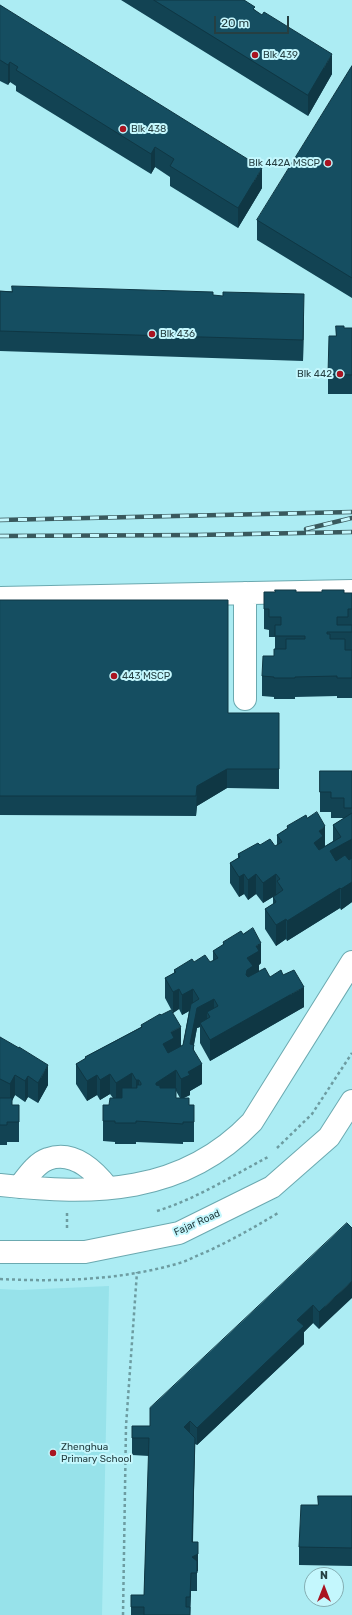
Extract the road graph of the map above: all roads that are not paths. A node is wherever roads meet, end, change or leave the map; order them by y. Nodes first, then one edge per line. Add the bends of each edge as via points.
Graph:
1 (352, 591) edge
2 (245, 593) junction
3 (0, 598) edge
4 (32, 598) junction
5 (32, 619) edge
6 (245, 699) dead end
7 (352, 962) edge
8 (352, 1101) edge
9 (10, 1186) edge
10 (108, 1188) junction
11 (0, 1252) edge

1 - 2 street
2 - 4 street via 166,604
2 - 6 street
3 - 4 street
4 - 5 street
7 - 10 street via 252,1122 243,1131 220,1150 181,1172 149,1182
8 - 11 street, Fajar Road via 329,1138 272,1187 179,1233 85,1252
9 - 10 street via 67,1190
9 - 10 street via 48,1159 62,1157 75,1159 86,1165

